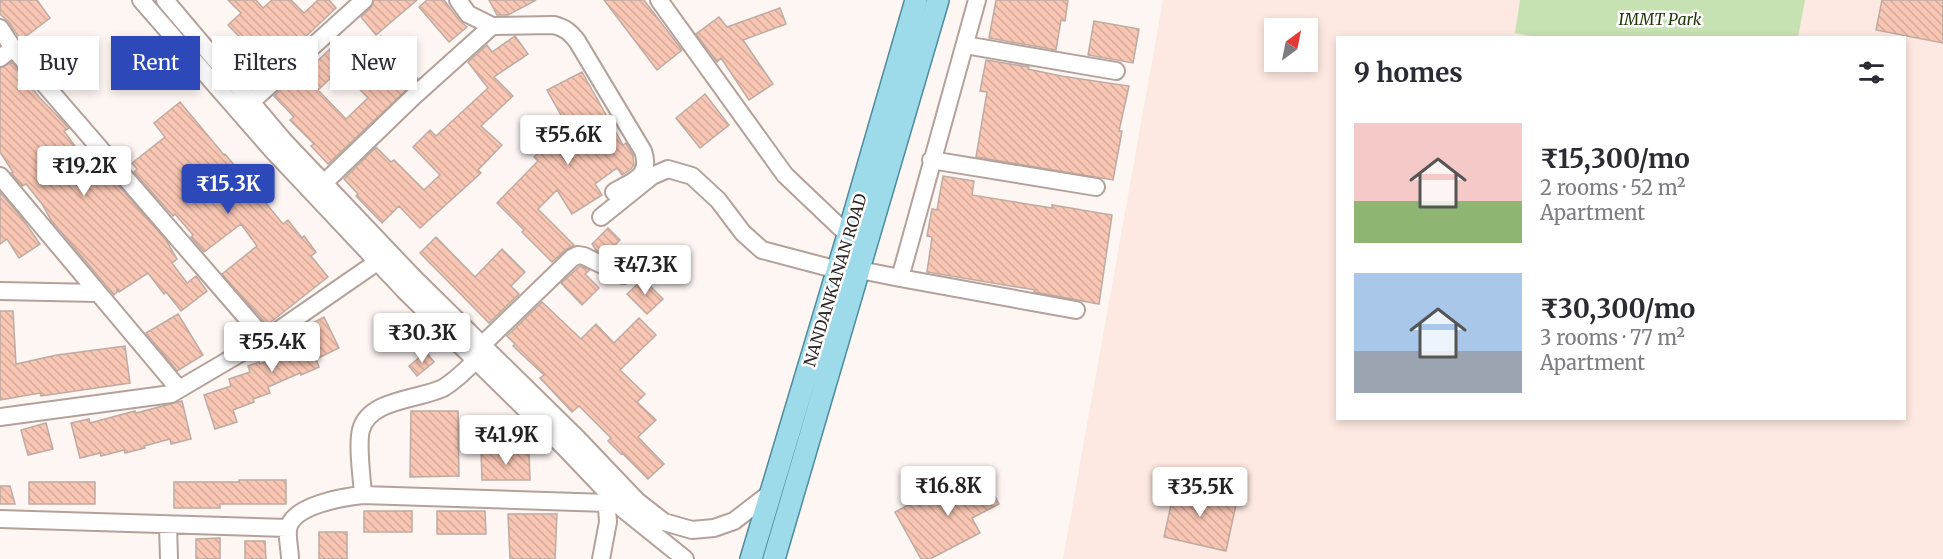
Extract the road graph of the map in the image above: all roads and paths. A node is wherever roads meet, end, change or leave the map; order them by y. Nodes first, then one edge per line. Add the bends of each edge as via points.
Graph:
1 (141, 0) edge
2 (165, 0) edge
3 (364, 0) edge
4 (458, 0) edge
5 (659, 0) edge
6 (938, 0) edge
7 (976, 0) edge
8 (912, 1) edge
9 (492, 26) junction
10 (0, 28) edge
11 (965, 45) junction
12 (7, 53) edge
13 (1116, 70) dead end
14 (251, 102) junction
15 (279, 146) junction
16 (931, 160) junction
17 (0, 176) edge
18 (324, 183) junction
19 (1096, 187) dead end
20 (614, 192) dead end
21 (601, 217) dead end
22 (848, 235) junction
23 (377, 262) junction
24 (838, 270) junction
25 (860, 270) junction
26 (623, 275) dead end
27 (900, 278) junction
28 (0, 291) edge
29 (98, 293) junction
30 (1076, 310) dead end
31 (265, 339) junction
32 (482, 345) junction
33 (475, 361) junction
34 (179, 389) junction
35 (0, 417) edge
36 (773, 491) junction
37 (363, 495) junction
38 (606, 497) junction
39 (0, 519) edge
40 (786, 520) junction
41 (168, 525) junction
42 (288, 528) junction
43 (169, 559) edge
44 (290, 559) edge
45 (601, 559) edge
46 (685, 559) edge
47 (751, 559) edge
48 (774, 559) edge
49 (791, 559) edge

1 - 15 street
2 - 14 street
3 - 14 street
4 - 9 street via 468,14
5 - 22 street via 785,175
6 - 25 main road, NANDANKANAN ROAD
7 - 11 street
8 - 22 main road, NANDANKANAN ROAD
9 - 18 street
9 - 20 street via 554,25 570,32 577,41 647,162 638,177
10 - 12 street
11 - 13 street
11 - 16 street
12 - 31 street
14 - 15 street
15 - 18 street
15 - 23 street
16 - 19 street
16 - 27 street
17 - 29 street
18 - 32 street
21 - 24 street via 652,176 668,169 692,176 762,250
22 - 24 main road, NANDANKANAN ROAD
23 - 31 street
23 - 33 street
24 - 36 main road, NANDANKANAN ROAD
25 - 27 street
25 - 40 main road, NANDANKANAN ROAD
26 - 32 street via 578,255
27 - 30 street
28 - 29 street
29 - 34 street
31 - 34 street
32 - 36 street via 637,501 664,522 692,530 714,528 734,521
33 - 37 street via 446,386 381,407 363,421
33 - 38 street
34 - 35 street via 171,394
36 - 47 main road, NANDANKANAN ROAD
37 - 38 street
37 - 42 street via 312,507
38 - 45 street via 608,522
38 - 46 street
39 - 41 street
40 - 48 main road, NANDANKANAN ROAD
40 - 49 main road
41 - 42 street
41 - 43 street
42 - 44 street

